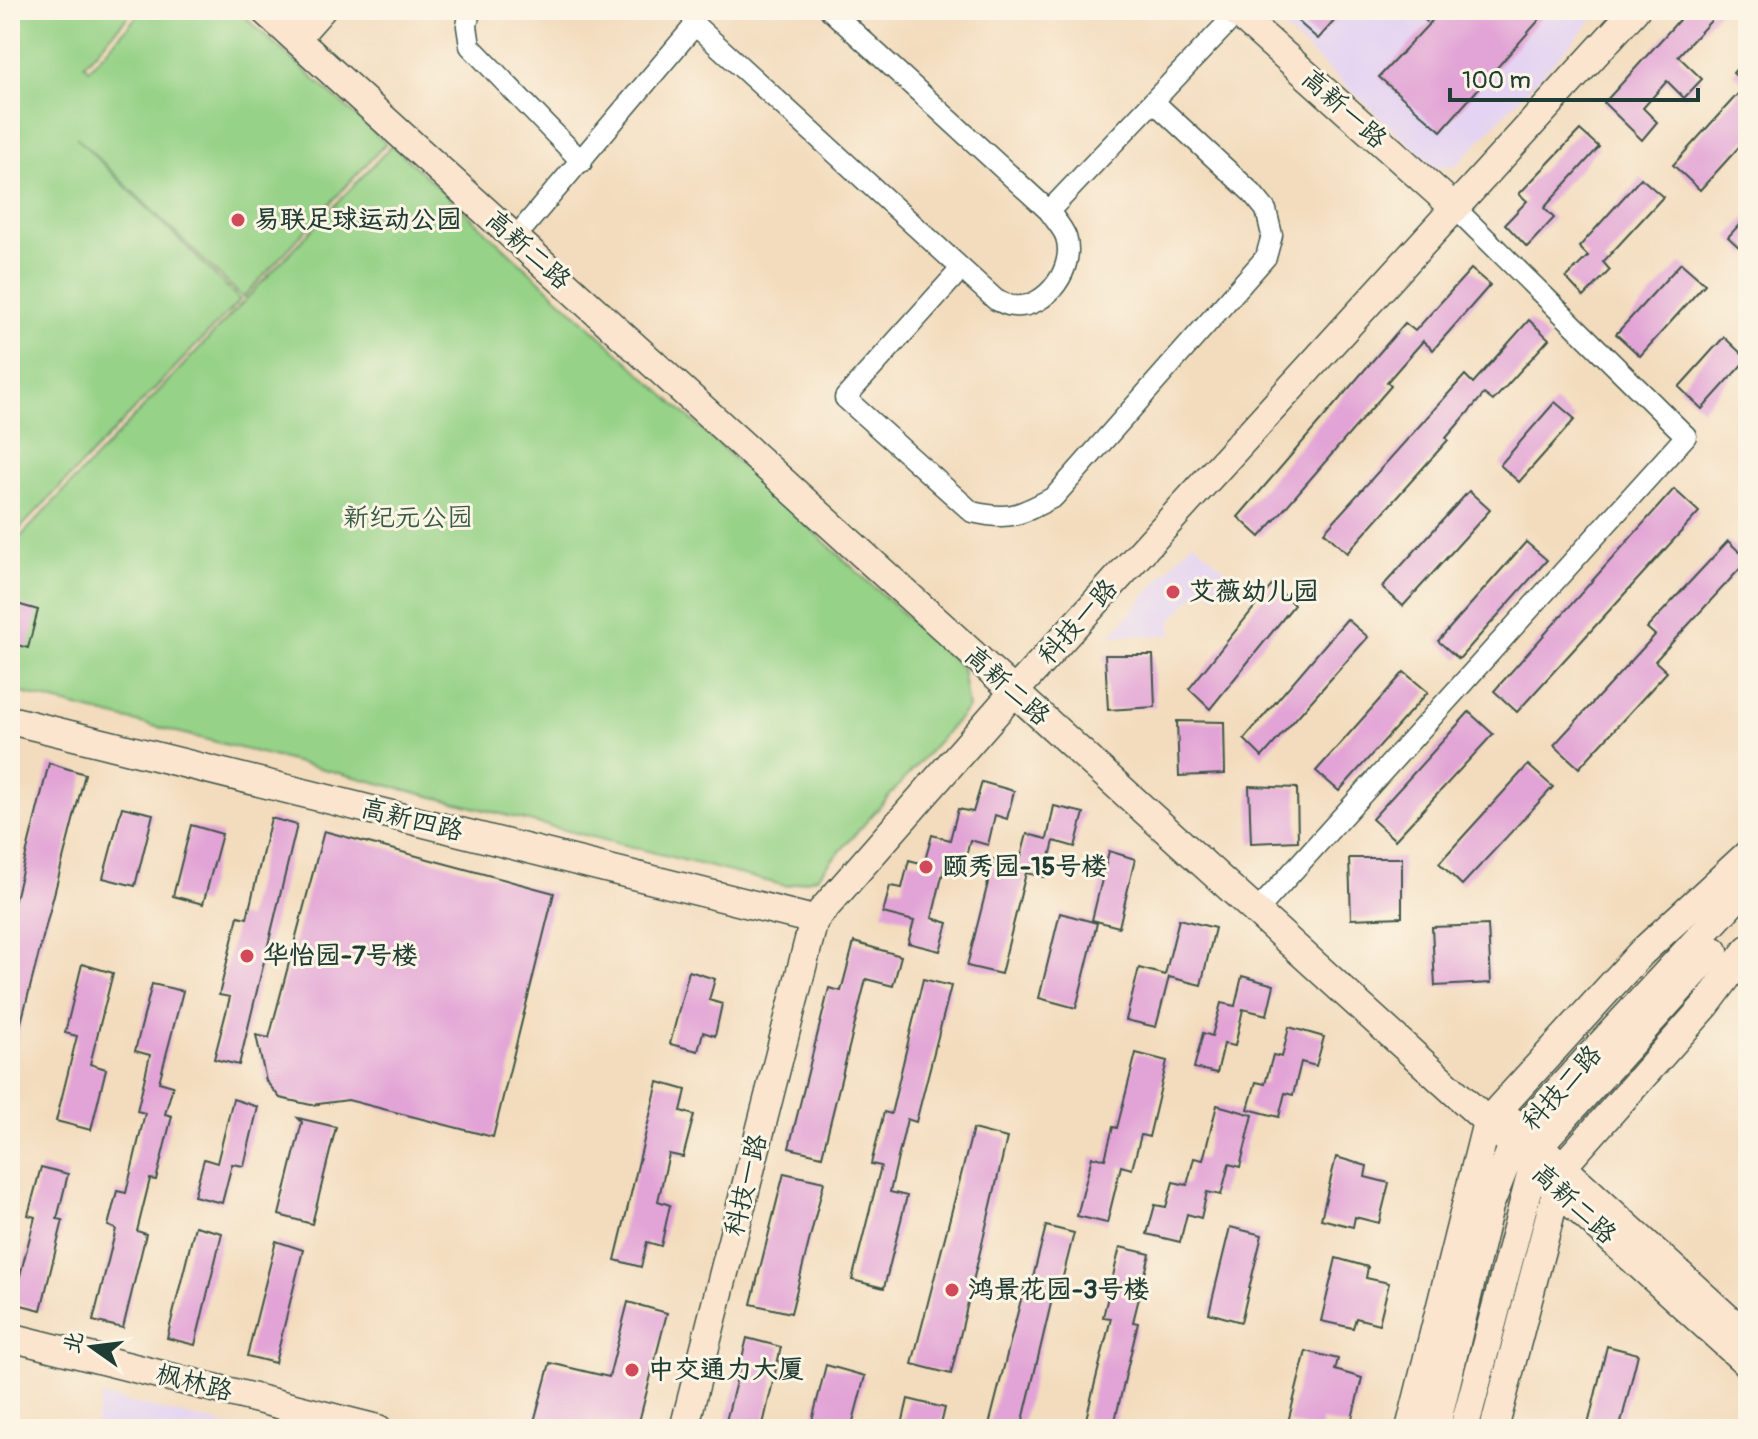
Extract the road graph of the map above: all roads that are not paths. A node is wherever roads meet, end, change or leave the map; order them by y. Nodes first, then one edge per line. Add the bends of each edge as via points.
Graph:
1 (264, 10) edge
2 (470, 10) edge
3 (1635, 10) edge
4 (832, 11) edge
5 (1235, 11) edge
6 (692, 18) edge
7 (303, 21) edge
8 (1154, 102) junction
9 (582, 162) junction
10 (1455, 208) junction
11 (1049, 211) junction
12 (525, 226) junction
13 (961, 269) junction
14 (1020, 686) junction
15 (10, 720) edge
16 (1748, 854) edge
17 (1748, 885) edge
18 (1261, 906) junction
19 (1748, 913) edge
20 (814, 920) junction
21 (1748, 949) edge
22 (1493, 1115) junction
23 (1526, 1147) junction
24 (1560, 1178) junction
25 (10, 1337) edge
26 (1748, 1337) edge
27 (1748, 1364) edge
28 (378, 1429) edge
29 (684, 1429) edge
30 (1410, 1429) edge
31 (1435, 1429) edge
32 (1464, 1429) edge
33 (1494, 1429) edge

1 - 7 street, 高新二路
2 - 9 street via 470,46
3 - 10 street, 科技一路
4 - 11 street
5 - 8 street
5 - 10 street, 高新一路
6 - 9 street
6 - 13 street
7 - 12 street, 高新二路
7 - 14 street, 高新二路
8 - 11 street
8 - 13 street via 1266,210 1272,235 1266,257 1054,497 1016,516 972,512 845,398
9 - 12 street
10 - 14 street, 科技一路
10 - 18 street via 1686,436
11 - 13 street via 1066,236 1069,262 1053,288 1034,302 1014,306 996,300
12 - 14 street, 高新二路
14 - 18 street, 高新二路
14 - 20 street, 科技一路
15 - 20 street, 高新四路
16 - 22 street via 1641,953
17 - 23 street, 科技二路
18 - 22 street, 高新二路
19 - 23 street, 科技二路
20 - 29 street, 科技一路
21 - 24 street
22 - 23 street, 高新二路
22 - 30 street
23 - 24 street, 高新二路
23 - 31 street, 科技二路 via 1489,1206
23 - 32 street, 科技二路
24 - 26 street, 高新二路
24 - 27 street, 高新二路
24 - 33 street
25 - 28 street, 枫林路

